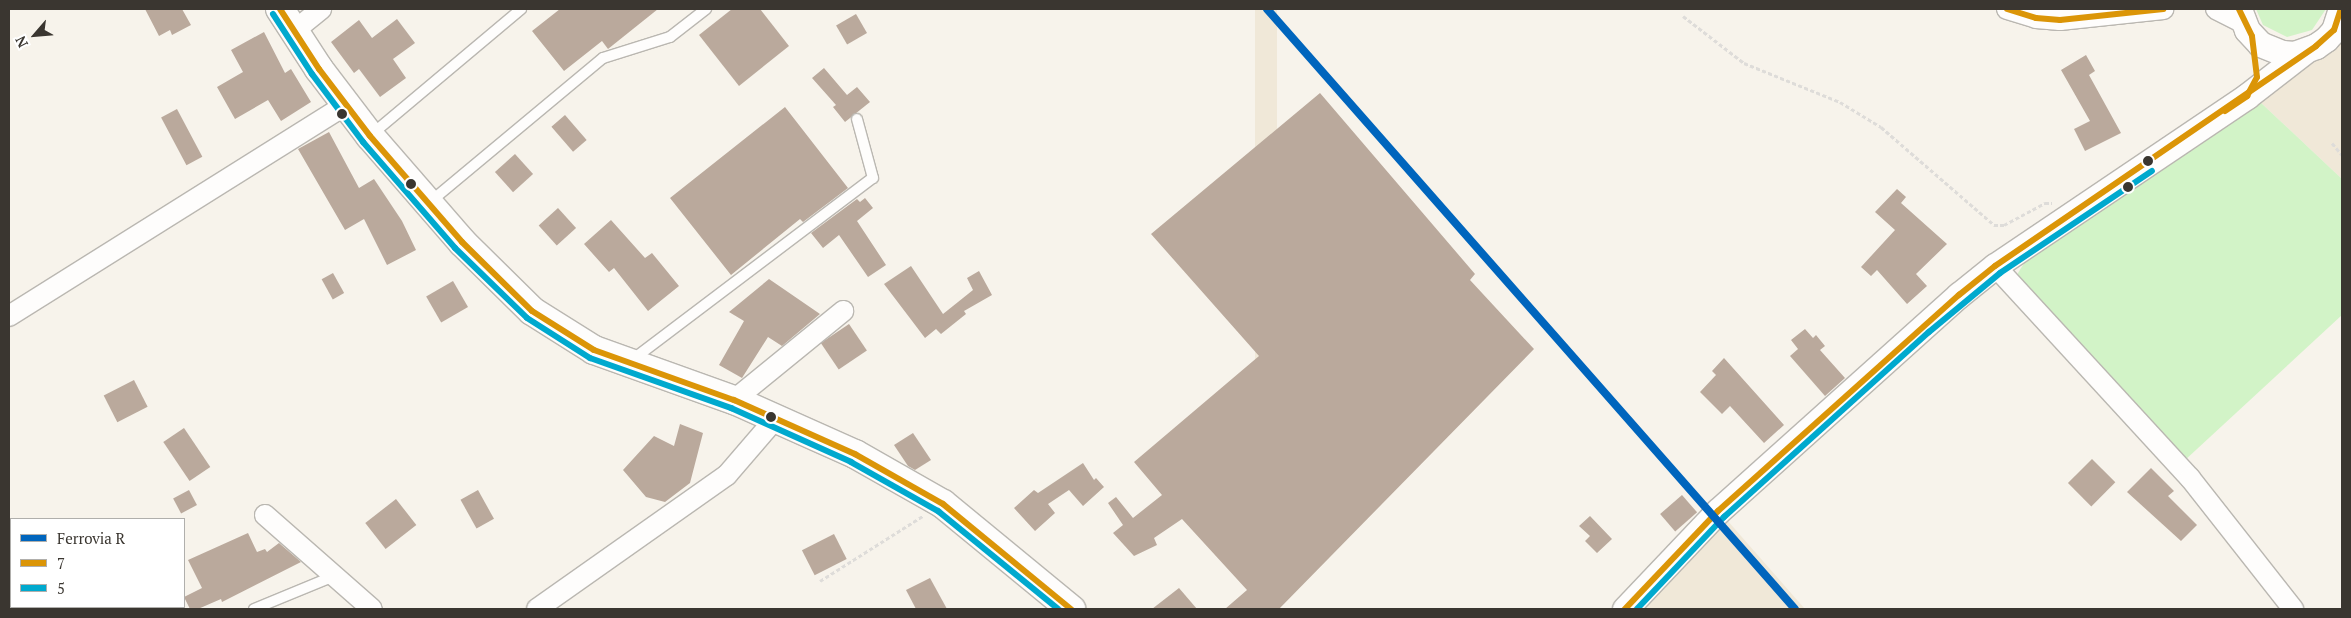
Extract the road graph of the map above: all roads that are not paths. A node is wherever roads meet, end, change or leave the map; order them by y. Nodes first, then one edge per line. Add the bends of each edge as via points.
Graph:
1 (321, 9) edge
2 (521, 9) edge
3 (706, 9) edge
4 (2007, 9) edge
5 (2163, 9) edge
6 (2216, 9) edge
7 (287, 20) edge
8 (2339, 21) edge
9 (2245, 23) edge
10 (2305, 51) junction
11 (2247, 96) junction
12 (345, 105) junction
13 (857, 119) dead end
14 (370, 136) junction
15 (427, 204) junction
16 (1996, 266) junction
17 (843, 311) dead end
18 (9, 316) edge
19 (628, 363) junction
20 (734, 400) junction
21 (776, 418) junction
22 (265, 515) dead end
23 (334, 576) junction
24 (254, 609) edge
25 (372, 609) edge
26 (538, 609) edge
27 (1071, 609) edge
28 (1625, 609) edge
29 (2293, 609) edge

1 - 7 street
2 - 14 lane
3 - 15 lane via 670,37 603,58
4 - 5 street via 2053,20
6 - 9 street
7 - 12 main road
8 - 10 street via 2316,46
9 - 10 street via 2266,47 2282,53
9 - 11 street via 2258,70
10 - 11 street
11 - 16 street
12 - 14 main road
12 - 18 street
13 - 19 lane via 873,178
14 - 15 main road
15 - 19 main road via 499,282 532,311 594,350
16 - 28 street via 1923,325 1718,511
16 - 29 street via 2190,478
17 - 20 street
19 - 20 main road
20 - 21 main road
21 - 26 street via 727,476
21 - 27 main road via 856,454 943,504
22 - 23 street
23 - 24 lane
23 - 25 street

